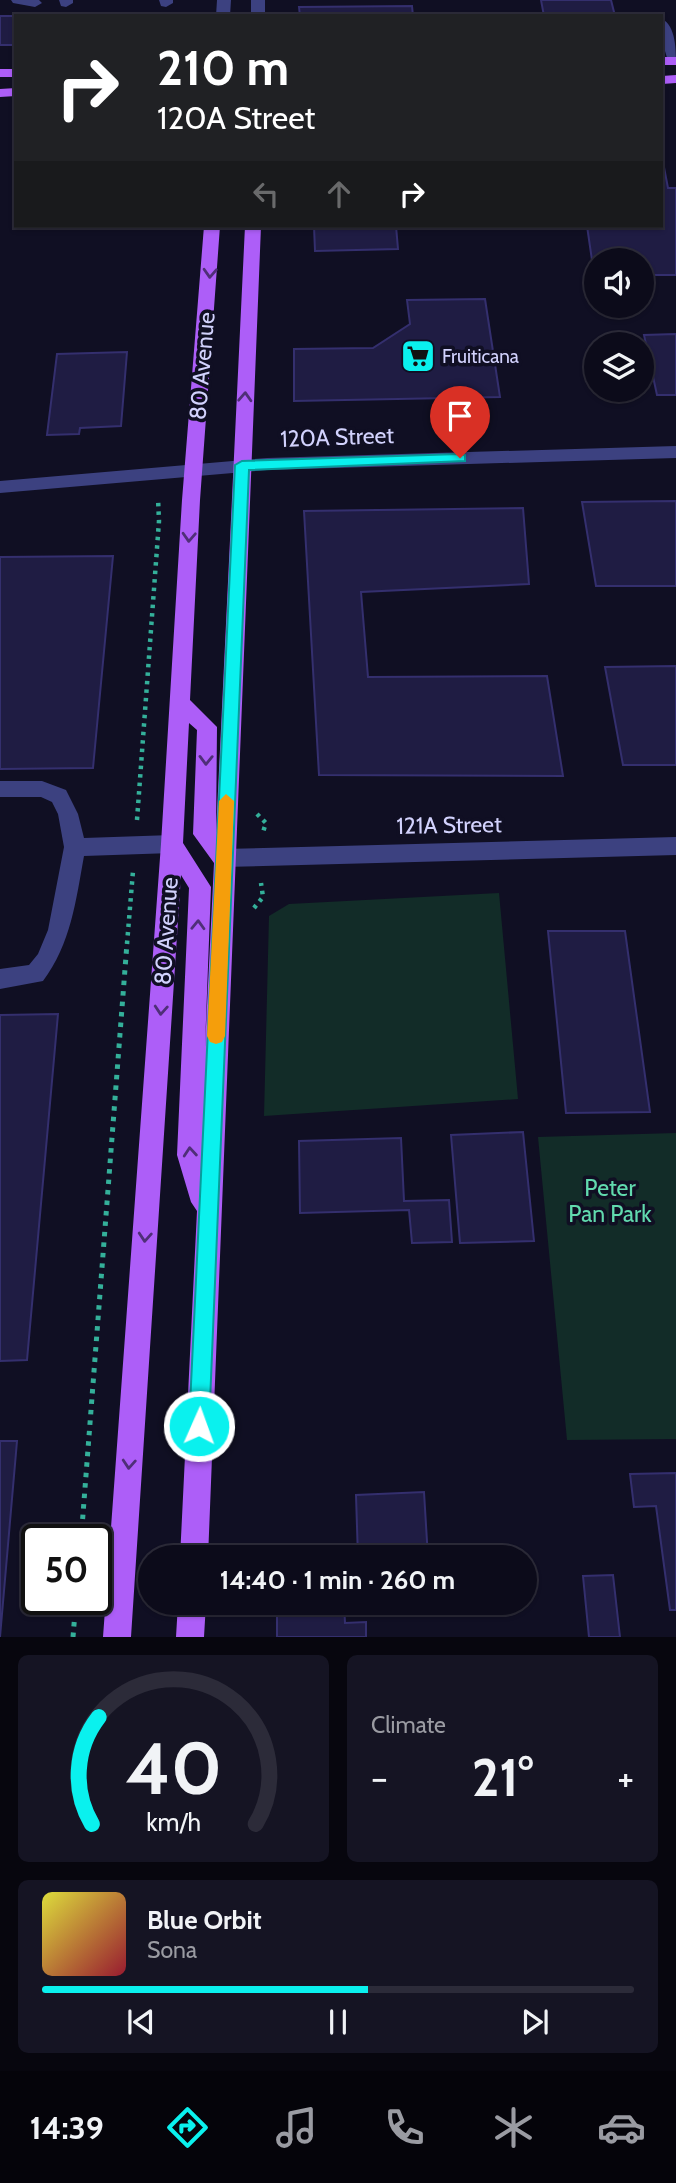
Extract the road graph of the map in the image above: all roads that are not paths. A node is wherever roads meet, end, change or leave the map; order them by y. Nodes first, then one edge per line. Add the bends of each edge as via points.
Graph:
1 (19, 0) edge
2 (35, 4) dead end
3 (663, 23) edge
4 (671, 61) edge
5 (212, 228) edge
6 (253, 228) edge
7 (676, 452) edge
8 (242, 465) junction
9 (194, 469) junction
10 (0, 487) edge
11 (181, 704) junction
12 (0, 789) edge
13 (172, 844) junction
14 (676, 846) edge
15 (75, 848) junction
16 (223, 858) junction
17 (0, 979) edge
18 (208, 1218) junction
19 (195, 1545) edge
20 (191, 1615) edge
21 (117, 1637) edge
22 (190, 1637) edge

1 - 2 street
3 - 4 street
5 -> 9 main road, 80 Avenue
8 -> 6 main road, 80 Avenue
7 - 8 street, 120A Street
8 - 9 street, 120A Street
8 - 16 main road, 80 Avenue
9 - 10 street, 120A Street
9 -> 11 main road, 80 Avenue
11 - 13 main road, 80 Avenue
11 -> 16 main road via 207,727 204,834
12 - 15 street via 42,789 59,796
13 - 15 street
18 -> 13 main road via 188,1155 200,887
13 -> 21 main road, 80 Avenue
14 - 16 street, 121A Street
15 - 17 street via 59,930 46,960 35,974
16 - 18 main road, 80 Avenue
18 - 19 main road, 80 Avenue
20 - 22 main road

